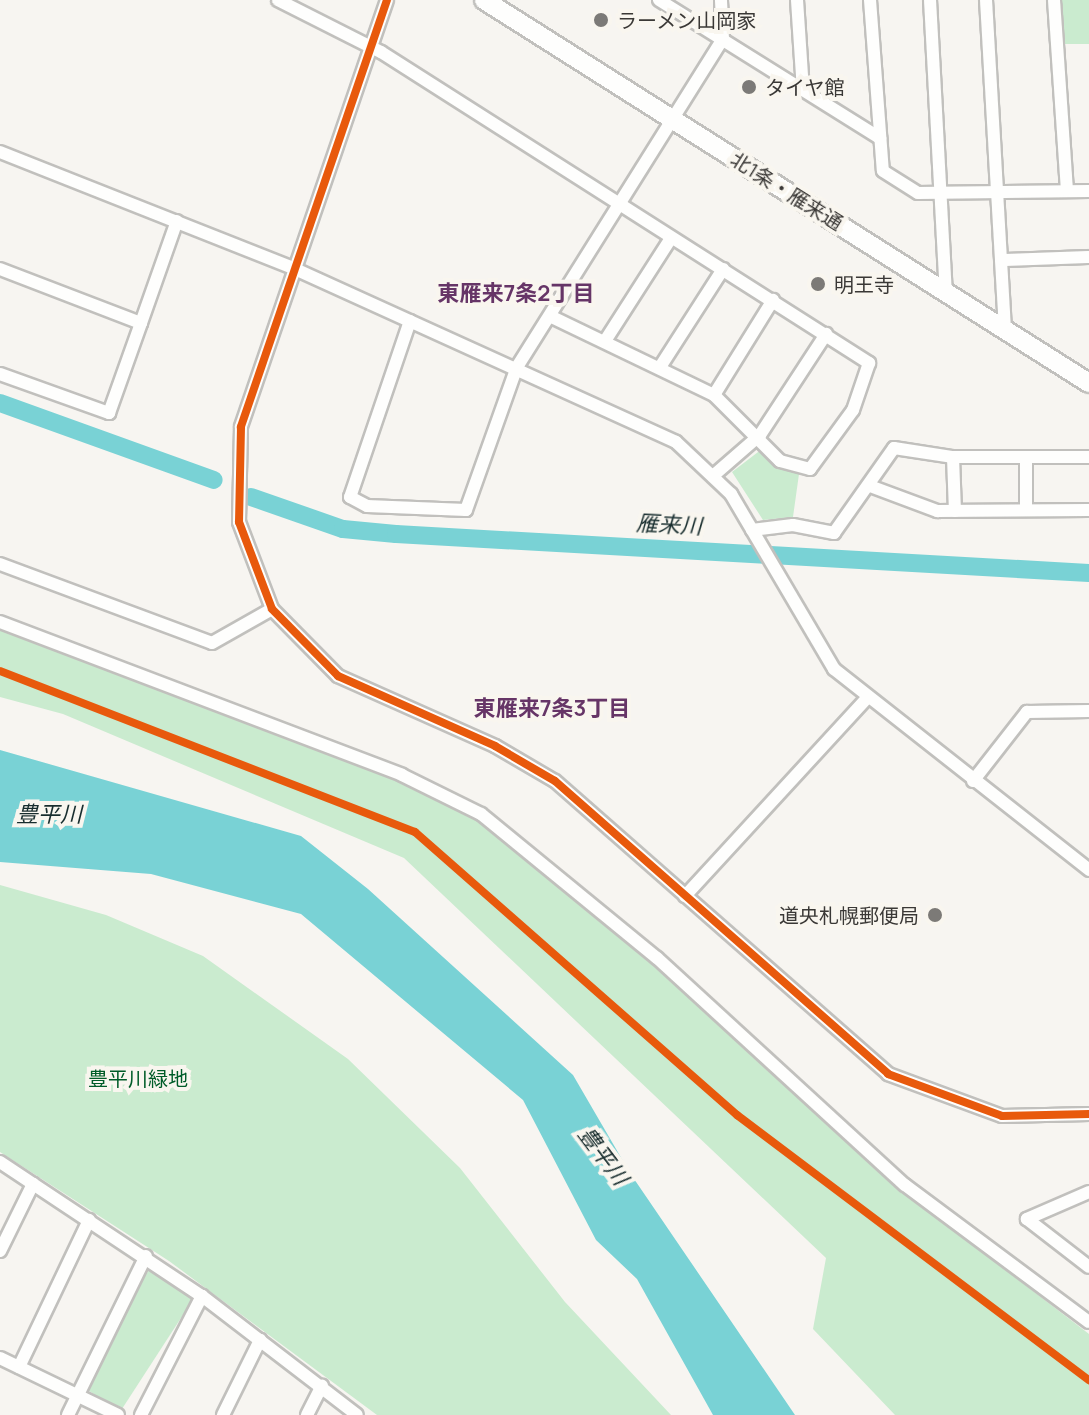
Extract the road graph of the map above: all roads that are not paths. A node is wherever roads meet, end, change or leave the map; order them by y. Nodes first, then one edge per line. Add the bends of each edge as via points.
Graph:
1 (278, 0) edge
2 (387, 0) edge
3 (484, 0) edge
4 (659, 0) edge
5 (721, 0) edge
6 (797, 0) edge
7 (870, 0) edge
8 (930, 0) edge
9 (986, 0) edge
10 (1054, 0) edge
11 (723, 39) junction
12 (370, 47) junction
13 (803, 90) junction
14 (672, 120) junction
15 (880, 138) junction
16 (0, 152) edge
17 (1067, 191) junction
18 (1089, 191) edge
19 (1000, 192) junction
20 (944, 193) junction
21 (619, 204) junction
22 (177, 221) junction
23 (671, 238) junction
24 (1089, 257) edge
25 (1004, 260) junction
26 (0, 269) edge
27 (295, 269) junction
28 (723, 269) junction
29 (946, 292) junction
30 (773, 300) junction
31 (550, 316) junction
32 (410, 321) junction
33 (141, 323) junction
34 (1005, 329) junction
35 (826, 334) junction
36 (605, 341) junction
37 (662, 364) junction
38 (517, 367) junction
39 (0, 374) edge
40 (1089, 383) edge
41 (714, 395) junction
42 (760, 435) junction
43 (953, 457) junction
44 (1089, 457) edge
45 (1026, 459) junction
46 (714, 475) junction
47 (870, 486) junction
48 (1026, 510) junction
49 (1089, 510) edge
50 (955, 511) junction
51 (755, 535) junction
52 (0, 564) edge
53 (272, 609) junction
54 (0, 622) edge
55 (866, 699) junction
56 (1089, 711) edge
57 (973, 781) junction
58 (1089, 870) edge
59 (685, 896) junction
60 (1089, 1114) edge
61 (0, 1162) edge
62 (33, 1184) junction
63 (1089, 1192) edge
64 (89, 1220) junction
65 (0, 1251) edge
66 (146, 1256) junction
67 (1087, 1263) edge
68 (202, 1296) junction
69 (1089, 1322) edge
70 (260, 1340) junction
71 (0, 1358) edge
72 (19, 1367) junction
73 (322, 1386) junction
74 (78, 1396) junction
75 (68, 1415) edge
76 (118, 1415) edge
77 (141, 1415) edge
78 (223, 1415) edge
79 (307, 1415) edge
80 (357, 1415) edge

1 - 12 street
2 - 12 street
3 - 14 highway, 北1条・雁来通
4 - 11 street
5 - 11 street
6 - 13 street
7 - 15 street
8 - 20 street
9 - 19 street
10 - 17 street
11 - 13 street
11 - 14 street
12 - 21 street
12 - 27 street
13 - 15 street
14 - 21 street
14 - 29 highway, 北1条・雁来通
15 - 20 street via 883,171 918,193
16 - 22 street
17 - 18 street
17 - 19 street
19 - 20 street
19 - 25 street
20 - 29 street
21 - 23 street
21 - 31 street
22 - 27 street
22 - 33 street
23 - 28 street
23 - 36 street
24 - 25 street
25 - 34 street
26 - 33 street
27 - 32 street
27 - 53 street via 237,452 239,522
28 - 30 street
28 - 37 street
29 - 34 highway, 北1条・雁来通
30 - 35 street
30 - 41 street
31 - 36 street
31 - 38 street
32 - 38 street
32 - 38 street via 350,497 367,506 466,510
33 - 39 street via 109,413
34 - 40 highway, 北1条・雁来通
35 - 42 street
35 - 42 street via 869,363 853,410 810,469 780,461
36 - 37 street
37 - 41 street
38 - 46 street via 644,423
41 - 42 street
42 - 46 street
43 - 45 street
43 - 47 street via 894,448
43 - 50 street
44 - 45 street
45 - 48 street
46 - 51 street
47 - 50 street
47 - 51 street via 834,533 793,525
48 - 49 street
48 - 50 street
51 - 55 street via 819,650
52 - 53 street via 212,643
53 - 59 street via 338,676 540,771
54 - 69 street via 402,775 481,814 657,958 926,1203
55 - 57 street
55 - 59 street
56 - 57 street via 1027,712
57 - 58 street
59 - 60 street via 888,1074 1002,1116
61 - 62 street
62 - 64 street
62 - 65 street
63 - 67 street via 1027,1219
64 - 66 street
64 - 72 street
66 - 68 street
66 - 74 street
68 - 70 street
68 - 77 street
70 - 73 street
70 - 78 street
71 - 72 street
72 - 74 street
73 - 79 street
73 - 80 street
74 - 75 street
74 - 76 street

